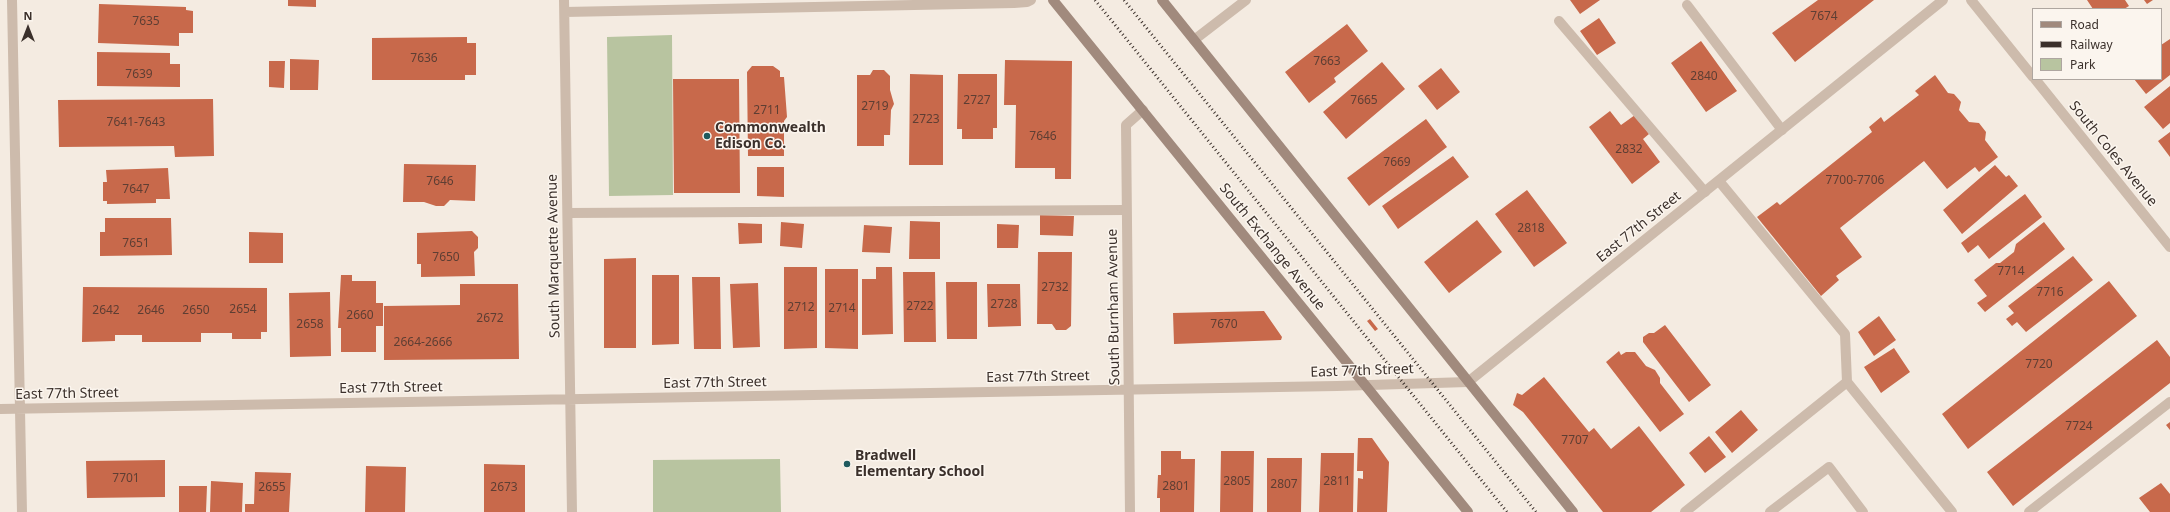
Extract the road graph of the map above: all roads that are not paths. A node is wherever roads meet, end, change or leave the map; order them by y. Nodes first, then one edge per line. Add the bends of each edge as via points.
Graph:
1 (12, 0) edge
2 (564, 0) edge
3 (1031, 0) edge
4 (1053, 0) edge
5 (1162, 0) edge
6 (1246, 0) edge
7 (1943, 0) edge
8 (1971, 0) edge
9 (1687, 5) dead end
10 (565, 12) junction
11 (1559, 21) dead end
12 (1194, 40) junction
13 (2032, 76) edge
14 (2036, 80) edge
15 (1143, 110) junction
16 (1782, 130) junction
17 (1719, 181) junction
18 (1705, 192) junction
19 (1126, 210) junction
20 (568, 213) junction
21 (2170, 247) edge
22 (1468, 382) junction
23 (1847, 382) junction
24 (1366, 386) junction
25 (1129, 390) junction
26 (571, 399) junction
27 (2170, 402) edge
28 (21, 408) junction
29 (0, 409) edge
30 (22, 512) edge
31 (572, 512) edge
32 (1130, 512) edge
33 (1468, 512) edge
34 (1573, 512) edge
35 (1685, 512) edge
36 (1770, 512) edge
37 (1863, 512) edge
38 (1952, 512) edge
39 (2029, 512) edge

1 - 28 street
2 - 10 street, South Marquette Avenue
3 - 10 street via 1014,3
4 - 15 street, South Exchange Avenue
5 - 12 street
6 - 12 street
7 - 16 street, East 77th Street
8 - 13 street, South Coles Avenue
9 - 16 street
10 - 20 street, South Marquette Avenue
11 - 18 street
12 - 22 street
14 - 21 street, South Coles Avenue
15 - 19 street, South Burnham Avenue via 1126,125
15 - 24 street, South Exchange Avenue
16 - 17 street, East 77th Street
17 - 18 street, East 77th Street
17 - 23 street via 1845,334
18 - 22 street, East 77th Street
19 - 20 street
19 - 25 street, South Burnham Avenue
20 - 26 street, South Marquette Avenue
22 - 24 street, East 77th Street
22 - 34 street
23 - 35 street
23 - 38 street
24 - 25 street, East 77th Street
24 - 33 street, South Exchange Avenue
25 - 26 street, East 77th Street
25 - 32 street, South Burnham Avenue
26 - 28 street, East 77th Street
26 - 31 street, South Marquette Avenue
27 - 39 street
28 - 29 street, East 77th Street
28 - 30 street
36 - 37 street via 1829,467

